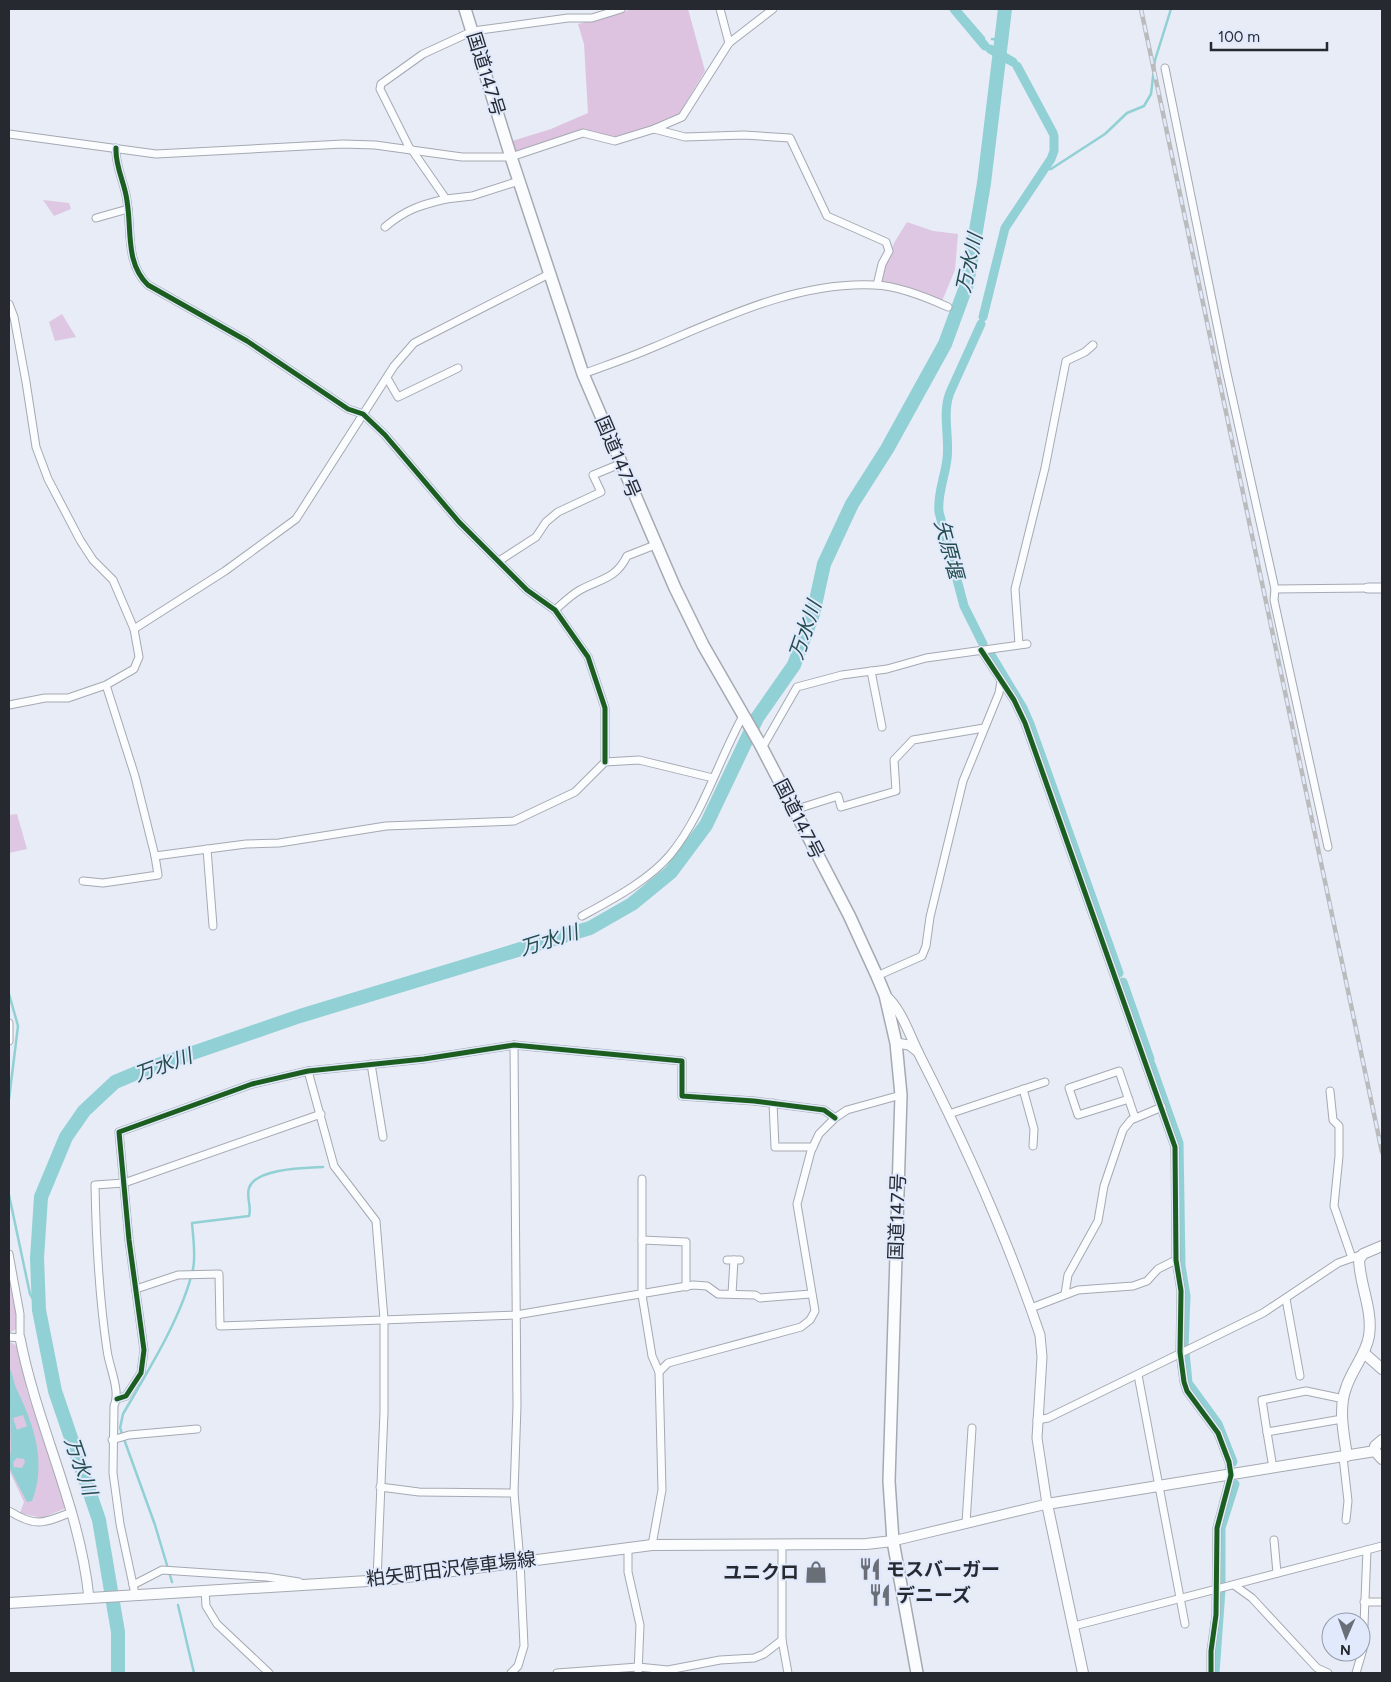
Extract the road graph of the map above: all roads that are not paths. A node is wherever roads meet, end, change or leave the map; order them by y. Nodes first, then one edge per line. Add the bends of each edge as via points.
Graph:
1 (465, 9) edge
2 (617, 9) edge
3 (720, 9) edge
4 (773, 9) edge
5 (473, 31) junction
6 (729, 43) junction
7 (1165, 68) dead end
8 (654, 129) junction
9 (9, 134) edge
10 (116, 148) junction
11 (411, 150) junction
12 (511, 157) junction
13 (519, 181) junction
14 (446, 199) junction
15 (128, 209) junction
16 (96, 218) dead end
17 (386, 227) dead end
18 (549, 274) junction
19 (877, 285) junction
20 (9, 304) edge
21 (948, 307) dead end
22 (1092, 345) dead end
23 (458, 368) dead end
24 (583, 374) junction
25 (387, 378) junction
26 (363, 414) junction
27 (620, 464) junction
28 (655, 545) junction
29 (499, 560) junction
30 (1368, 588) joint
31 (1382, 588) edge
32 (1275, 589) junction
33 (555, 610) junction
34 (134, 628) junction
35 (1019, 644) junction
36 (1027, 644) dead end
37 (980, 650) junction
38 (871, 671) junction
39 (1001, 682) junction
40 (106, 685) junction
41 (9, 705) edge
42 (744, 717) junction
43 (882, 727) dead end
44 (984, 728) junction
45 (761, 746) junction
46 (605, 762) junction
47 (713, 778) junction
48 (794, 810) junction
49 (1328, 847) dead end
50 (207, 849) junction
51 (155, 856) junction
52 (83, 881) dead end
53 (582, 916) dead end
54 (213, 926) dead end
55 (877, 976) junction
56 (885, 995) junction
57 (9, 1026) edge
58 (9, 1041) edge
59 (896, 1043) junction
60 (514, 1045) junction
61 (918, 1052) junction
62 (371, 1064) junction
63 (308, 1071) junction
64 (1045, 1082) dead end
65 (1023, 1089) junction
66 (1330, 1091) dead end
67 (900, 1095) junction
68 (1129, 1099) junction
69 (773, 1103) junction
70 (1162, 1108) junction
71 (321, 1114) junction
72 (949, 1114) junction
73 (835, 1118) junction
74 (1135, 1118) junction
75 (383, 1137) dead end
76 (1033, 1146) dead end
77 (813, 1147) junction
78 (642, 1179) dead end
79 (124, 1183) junction
80 (642, 1240) junction
81 (1382, 1246) edge
82 (9, 1254) edge
83 (1363, 1254) junction
84 (1352, 1258) junction
85 (734, 1260) dead end
86 (1176, 1260) junction
87 (686, 1287) junction
88 (136, 1290) junction
89 (732, 1294) junction
90 (811, 1294) junction
91 (1065, 1294) junction
92 (642, 1296) junction
93 (1286, 1299) junction
94 (1031, 1308) junction
95 (516, 1315) junction
96 (384, 1319) junction
97 (9, 1338) edge
98 (20, 1338) junction
99 (1180, 1352) junction
100 (1364, 1353) junction
101 (1382, 1369) edge
102 (659, 1372) junction
103 (1138, 1375) junction
104 (1300, 1376) dead end
105 (118, 1399) junction
106 (1344, 1399) junction
107 (1342, 1419) junction
108 (1037, 1420) junction
109 (972, 1428) dead end
110 (197, 1429) dead end
111 (1267, 1432) junction
112 (114, 1439) junction
113 (1382, 1440) edge
114 (1378, 1455) edge
115 (1345, 1456) junction
116 (1273, 1468) junction
117 (1231, 1474) junction
118 (1159, 1486) junction
119 (380, 1487) junction
120 (514, 1493) junction
121 (1047, 1504) junction
122 (9, 1512) edge
123 (72, 1512) junction
124 (1346, 1520) dead end
125 (966, 1523) junction
126 (1274, 1540) dead end
127 (892, 1541) junction
128 (782, 1544) junction
129 (652, 1545) junction
130 (1382, 1546) edge
131 (628, 1547) junction
132 (1367, 1550) junction
133 (520, 1561) junction
134 (1277, 1573) junction
135 (377, 1580) junction
136 (307, 1584) junction
137 (1234, 1585) junction
138 (1216, 1589) junction
139 (205, 1590) junction
140 (133, 1592) junction
141 (93, 1597) junction
142 (1180, 1598) junction
143 (1364, 1602) junction
144 (1382, 1602) edge
145 (9, 1603) edge
146 (1186, 1624) dead end
147 (1074, 1626) junction
148 (782, 1640) junction
149 (638, 1670) edge
150 (269, 1673) edge
151 (512, 1673) edge
152 (558, 1673) edge
153 (788, 1673) edge
154 (916, 1673) edge
155 (1083, 1673) edge
156 (1211, 1673) edge
157 (1328, 1673) edge
158 (1356, 1673) edge

1 - 5 highway, 国道147号
2 - 5 street via 592,18 568,18
3 - 6 street
4 - 6 street
5 - 11 street via 423,54 381,84 380,89
5 - 12 highway, 国道147号
6 - 8 street via 682,117
7 - 32 street
8 - 12 street via 615,141 582,133
8 - 19 street via 685,138 744,135 790,138 827,216 886,242 889,251
9 - 10 street
10 - 11 street via 156,154 343,144
10 - 15 street via 115,160
11 - 12 street via 462,157
11 - 14 street
12 - 13 highway, 国道147号
13 - 14 street via 467,197
13 - 18 highway, 国道147号
14 - 17 street via 419,205 400,214
15 - 16 street
15 - 26 street via 130,248 140,278 148,286 247,341 348,409
18 - 24 highway, 国道147号
18 - 25 street via 414,343
19 - 21 street
19 - 24 street via 841,286 774,300
20 - 34 street via 14,317 36,447 48,479 93,560 114,580
22 - 35 street via 1066,361 1045,468 1015,589
23 - 25 street via 398,397
24 - 27 highway, 国道147号
25 - 26 street
26 - 29 street via 459,522
26 - 34 street via 296,519 225,571
27 - 28 highway, 国道147号
27 - 29 street via 593,475 601,492 558,512 536,537
28 - 33 street via 627,556 614,574 579,590
28 - 42 highway, 国道147号 via 703,645
29 - 33 street via 527,590
30 - 31 street
30 - 32 street
32 - 49 street via 1274,600
33 - 46 street via 588,657 605,708
34 - 40 street via 139,657 137,663
35 - 36 street
35 - 37 street
37 - 38 street
37 - 39 street
38 - 43 street
38 - 45 street via 797,687
39 - 44 street
39 - 70 street via 1026,723
40 - 41 street via 68,698 45,698
40 - 51 street via 135,776
42 - 45 highway, 国道147号
42 - 47 street
44 - 48 street via 913,740 894,760 896,791 841,808 838,796
44 - 55 street via 963,781 922,956
45 - 48 highway, 国道147号
46 - 47 street via 639,760
46 - 50 street via 575,792 514,821 386,826 279,843
47 - 53 street via 670,856 642,879
48 - 55 highway, 国道147号
50 - 51 street
50 - 54 street
51 - 52 street via 158,875 103,883
55 - 56 highway, 国道147号
56 - 59 highway, 国道147号
56 - 61 street via 892,1000
57 - 58 street
59 - 61 street via 909,1045
59 - 67 highway, 国道147号
60 - 62 street
60 - 69 street via 682,1060 682,1096
60 - 95 street
61 - 72 street
62 - 63 street
62 - 75 street
63 - 71 street
63 - 79 street via 252,1084 119,1132
64 - 65 street
65 - 72 street
65 - 76 street via 1034,1129
66 - 84 street via 1333,1120 1339,1126 1334,1206
67 - 73 street via 847,1110
67 - 127 highway, 国道147号 via 889,1481
68 - 68 street via 1119,1071 1069,1088 1078,1115
68 - 74 street
69 - 73 street via 824,1110
69 - 77 street via 775,1148
70 - 74 street
70 - 86 street via 1175,1146
71 - 79 street
71 - 96 street via 334,1166 376,1221
72 - 94 street
73 - 77 street via 819,1134
74 - 91 street via 1123,1130 1104,1186 1098,1221 1068,1275
77 - 90 street via 796,1204
78 - 80 street
79 - 88 street
79 - 105 street via 95,1185 103,1328
80 - 87 street via 686,1242
80 - 92 street
81 - 83 main road
82 - 98 street via 20,1314
83 - 84 street
83 - 100 main road via 1359,1260 1370,1322
84 - 93 street via 1338,1263
85 - 89 street
86 - 91 street via 1147,1281 1133,1286
86 - 99 street via 1182,1291
87 - 89 street via 706,1286 718,1294
87 - 92 street
88 - 96 street via 185,1274 219,1274 220,1326
88 - 105 street via 144,1350 141,1373 126,1396
89 - 90 street via 760,1298
90 - 102 street via 815,1311 801,1327 668,1363
91 - 94 street
92 - 95 street
92 - 102 street via 652,1356
93 - 99 street
93 - 104 street
94 - 108 street via 1040,1335 1042,1357
95 - 96 street
95 - 120 street
96 - 119 street
97 - 98 street
98 - 123 street via 32,1390
99 - 103 street
99 - 117 street via 1187,1391 1218,1433
100 - 101 main road
100 - 106 main road via 1350,1377
102 - 129 street via 662,1490
103 - 108 street via 1048,1418
103 - 118 street
105 - 112 street via 114,1406
106 - 107 main road
106 - 111 street via 1306,1391 1262,1400
107 - 111 street
107 - 115 main road
108 - 121 street via 1036,1438
109 - 125 street
110 - 112 street
111 - 116 street
112 - 140 street via 113,1473
113 - 114 main road via 1375,1446
114 - 115 main road
115 - 116 main road
115 - 124 street
116 - 117 main road
117 - 118 main road
117 - 138 street via 1217,1528
118 - 121 main road
118 - 142 street
119 - 120 street via 429,1493
119 - 135 street
120 - 133 street
121 - 125 street
121 - 147 main road
122 - 123 street via 24,1520 43,1523
123 - 141 street
125 - 127 street
126 - 134 street
127 - 128 main road, 粕矢町田沢停車場線
127 - 154 highway, 国道147号
128 - 129 main road, 粕矢町田沢停車場線
128 - 148 street
129 - 131 main road, 粕矢町田沢停車場線
130 - 132 street
131 - 133 main road, 粕矢町田沢停車場線
131 - 149 street via 628,1572 640,1625
132 - 134 street
132 - 143 street
133 - 135 main road, 粕矢町田沢停車場線
133 - 151 street via 524,1646 518,1666
134 - 137 street
135 - 136 main road, 粕矢町田沢停車場線
136 - 139 main road, 粕矢町田沢停車場線
136 - 140 street via 267,1577 162,1570
137 - 138 street
137 - 157 street via 1252,1598 1317,1668
138 - 142 street
138 - 156 street
139 - 140 main road, 粕矢町田沢停車場線
139 - 150 street via 206,1606 217,1624
140 - 141 main road, 粕矢町田沢停車場線
141 - 145 main road, 粕矢町田沢停車場線
142 - 146 street
142 - 147 street
143 - 144 street
143 - 158 street via 1363,1649
147 - 155 main road
148 - 149 street via 754,1658 720,1660 668,1670
148 - 153 street
149 - 152 street

